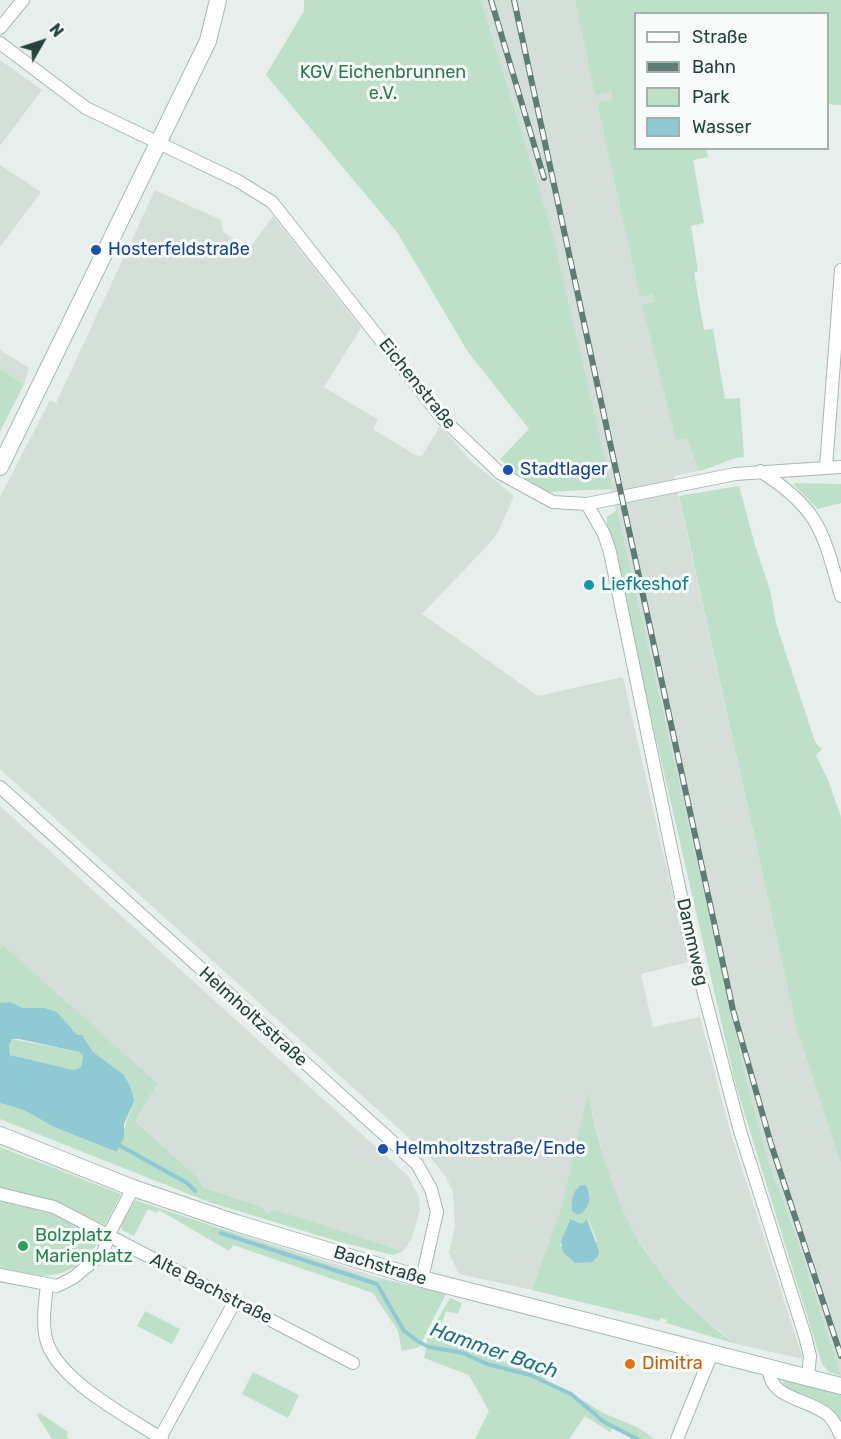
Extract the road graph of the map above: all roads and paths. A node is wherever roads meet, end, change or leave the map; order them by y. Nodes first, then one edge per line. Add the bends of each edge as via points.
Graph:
1 (23, 0) edge
2 (218, 0) edge
3 (0, 28) edge
4 (0, 43) edge
5 (158, 143) junction
6 (841, 270) edge
7 (0, 467) edge
8 (826, 467) junction
9 (841, 467) edge
10 (759, 471) junction
11 (587, 504) junction
12 (841, 597) edge
13 (0, 787) edge
14 (0, 1135) edge
15 (133, 1188) junction
16 (0, 1194) edge
17 (109, 1234) junction
18 (0, 1275) edge
19 (422, 1280) junction
20 (47, 1285) junction
21 (235, 1301) junction
22 (712, 1353) junction
23 (353, 1364) dead end
24 (769, 1368) junction
25 (808, 1378) junction
26 (841, 1386) edge
27 (840, 1434) edge
28 (161, 1439) edge
29 (677, 1439) edge

1 - 3 street
2 - 5 street via 207,41
4 - 5 street, Eichenstraße via 86,108
5 - 7 street
5 - 11 street, Eichenstraße via 238,181 272,202 442,418 482,458 508,478 553,502
6 - 8 street
8 - 9 street, Eichenstraße
8 - 10 street, Eichenstraße
10 - 11 street, Eichenstraße
10 - 12 street via 797,497 817,521
11 - 25 street, Dammweg via 610,552 690,940 740,1131 805,1336 810,1356
13 - 19 street, Helmholtzstraße via 417,1164 431,1189 437,1212
14 - 15 street, Bachstraße
15 - 17 street
15 - 19 street, Bachstraße
16 - 17 street, Alte Bachstraße via 54,1207
17 - 20 street via 103,1253 88,1267 57,1286
17 - 21 street, Alte Bachstraße
18 - 20 street
19 - 22 street, Bachstraße
20 - 28 street via 47,1344 62,1368
21 - 23 street, Alte Bachstraße
21 - 28 street
22 - 24 street, Bachstraße
22 - 29 street
24 - 25 street, Bachstraße
24 - 27 street via 775,1389 825,1413
25 - 26 street, Bachstraße

